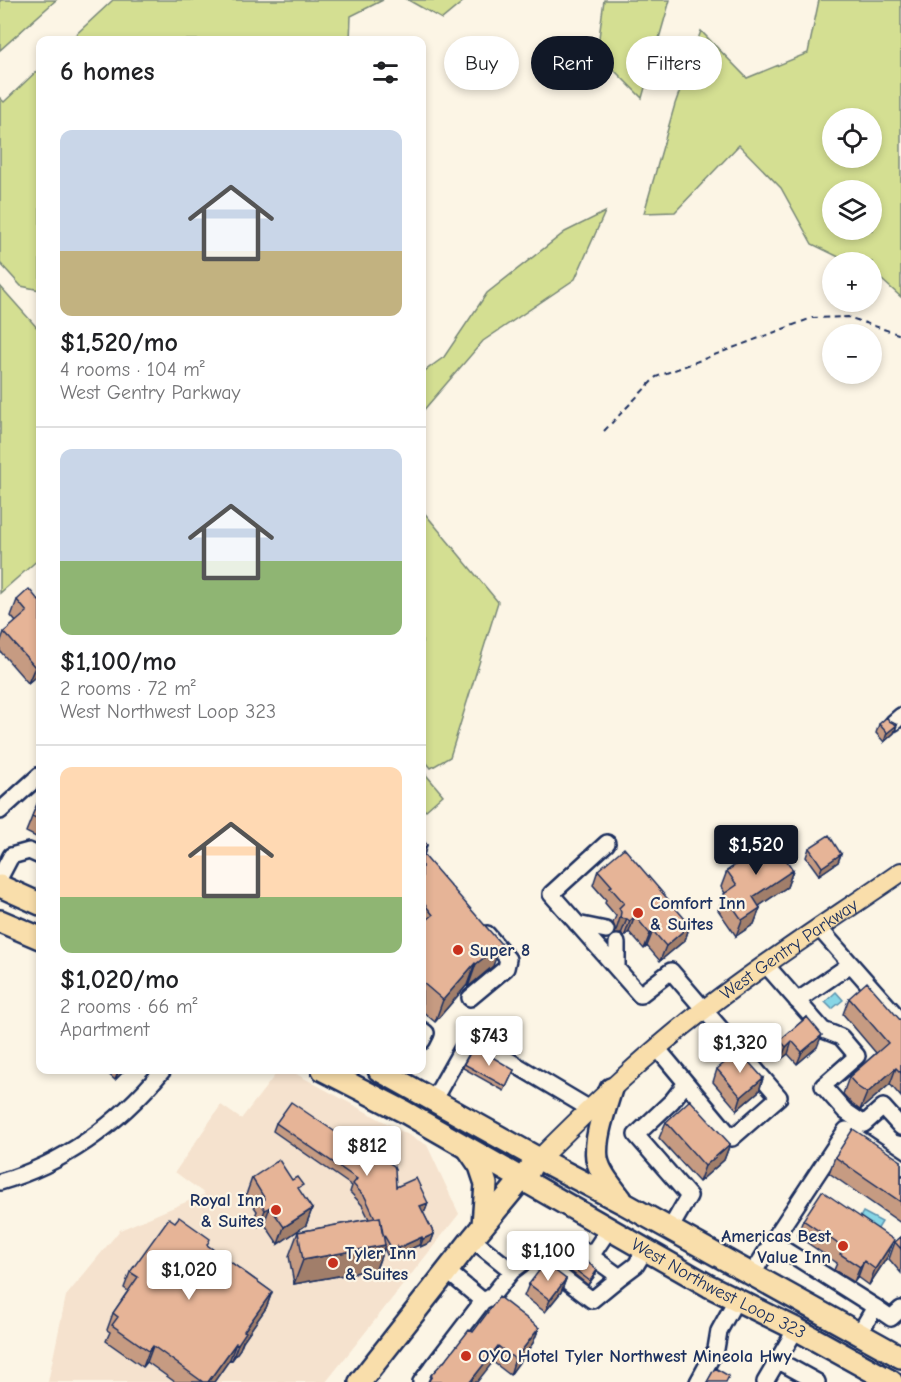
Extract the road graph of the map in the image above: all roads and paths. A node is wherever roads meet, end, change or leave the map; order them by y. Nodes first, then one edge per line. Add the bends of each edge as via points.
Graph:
1 (901, 335) edge
2 (604, 431) dead end
3 (36, 779) edge
4 (0, 811) edge
5 (607, 843) dead end
6 (36, 854) edge
7 (901, 872) edge
8 (0, 876) edge
9 (0, 886) edge
10 (36, 902) edge
11 (0, 921) edge
12 (479, 924) edge
13 (578, 924) junction
14 (819, 928) junction
15 (606, 930) dead end
16 (36, 936) edge
17 (617, 943) dead end
18 (851, 964) junction
19 (766, 965) junction
20 (617, 969) junction
21 (470, 998) dead end
22 (797, 1001) junction
23 (704, 1010) junction
24 (901, 1021) edge
25 (657, 1048) junction
26 (160, 1074) edge
27 (331, 1074) edge
28 (402, 1075) edge
29 (686, 1083) junction
30 (611, 1089) junction
31 (434, 1099) junction
32 (590, 1109) junction
33 (901, 1127) edge
34 (467, 1147) junction
35 (538, 1159) junction
36 (901, 1167) edge
37 (522, 1179) junction
38 (0, 1182) edge
39 (625, 1204) junction
40 (609, 1229) junction
41 (670, 1229) junction
42 (478, 1232) junction
43 (772, 1242) junction
44 (645, 1250) junction
45 (533, 1255) junction
46 (591, 1256) junction
47 (512, 1270) junction
48 (447, 1271) junction
49 (752, 1275) junction
50 (620, 1277) junction
51 (736, 1300) junction
52 (483, 1301) junction
53 (875, 1307) junction
54 (901, 1309) edge
55 (796, 1329) junction
56 (859, 1334) junction
57 (901, 1357) edge
58 (777, 1360) junction
59 (360, 1382) edge
60 (421, 1382) edge
61 (698, 1382) edge
62 (765, 1382) edge
63 (817, 1382) edge
64 (892, 1382) edge

1 - 2 path via 848,317 813,318 656,377
3 - 4 street
5 - 13 street via 551,894
6 - 8 street via 29,851 11,856
7 - 14 main road, West Gentry Parkway
9 - 10 highway
11 - 16 highway
12 - 21 street via 508,959 506,968
13 - 15 street
13 - 20 street
14 - 18 street
14 - 19 main road, West Gentry Parkway
17 - 20 street
18 - 22 street
18 - 24 street
19 - 22 street
19 - 23 main road, West Gentry Parkway
20 - 23 street via 640,995 670,970
22 - 33 street via 823,1030 841,1037 857,1056 823,1086 845,1111 864,1124 883,1107
23 - 25 main road, West Gentry Parkway
23 - 29 street via 779,1097 732,1138
25 - 29 street
25 - 30 main road, West Gentry Parkway
26 - 38 street via 122,1113 81,1145 39,1168
27 - 34 highway, West Northwest Loop 323
28 - 31 highway, West Northwest Loop 323
29 - 41 street via 636,1135 689,1196
30 - 32 main road, West Gentry Parkway
30 - 39 highway via 598,1137 597,1160
31 - 32 street via 469,1037
31 - 35 highway, West Northwest Loop 323
32 - 35 main road, West Gentry Parkway
34 - 37 highway, West Northwest Loop 323
34 - 42 highway via 486,1184
35 - 37 highway, West Gentry Parkway
35 - 39 highway, West Northwest Loop 323
36 - 43 street via 846,1130
37 - 40 highway, West Northwest Loop 323
37 - 42 highway, West Gentry Parkway
39 - 41 highway, West Northwest Loop 323
40 - 44 highway, West Northwest Loop 323
40 - 46 street
41 - 49 highway, West Northwest Loop 323
42 - 47 street
42 - 48 highway, West Gentry Parkway
43 - 49 street
43 - 53 street
44 - 50 street via 636,1265
44 - 51 highway, West Northwest Loop 323
45 - 46 street via 545,1247 580,1248
45 - 47 street
45 - 50 street via 592,1300
46 - 50 street
47 - 52 street
48 - 52 street
48 - 59 highway, West Gentry Parkway
49 - 56 highway, West Northwest Loop 323
51 - 55 highway, West Northwest Loop 323
51 - 61 street
52 - 60 street
53 - 54 street via 891,1318
53 - 56 street
55 - 58 street
55 - 64 highway, West Northwest Loop 323
56 - 57 highway, West Northwest Loop 323
58 - 62 street
58 - 63 street

